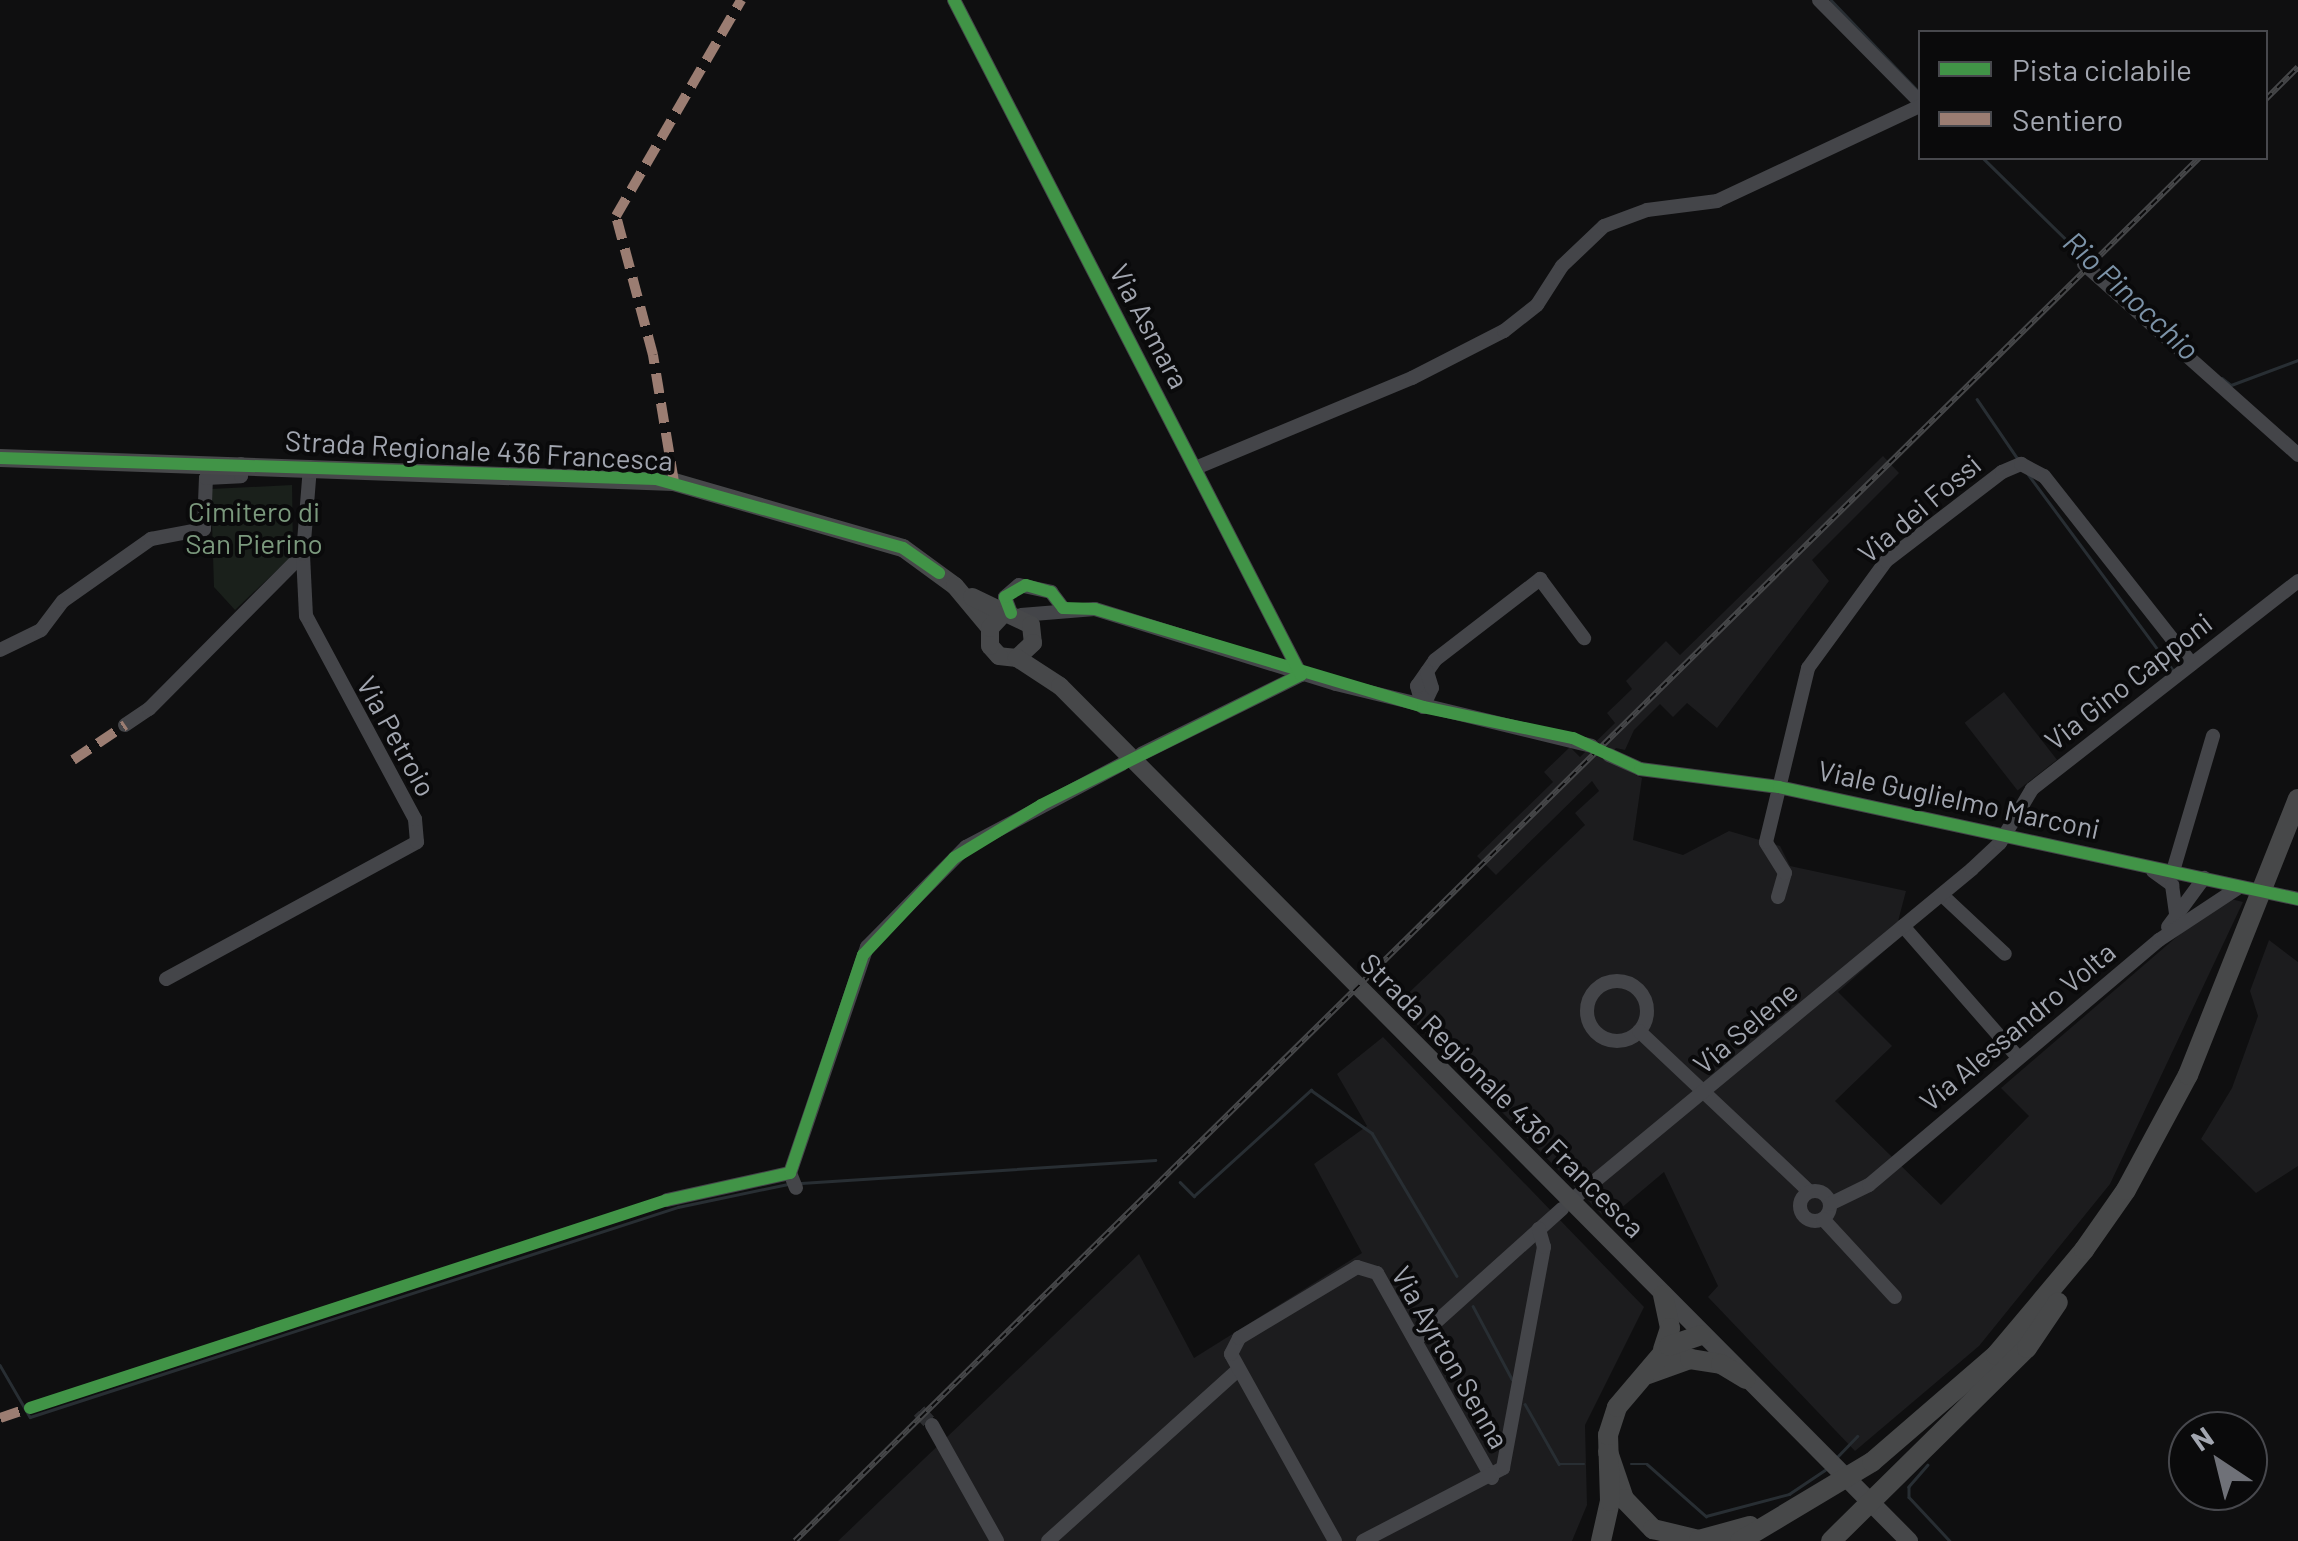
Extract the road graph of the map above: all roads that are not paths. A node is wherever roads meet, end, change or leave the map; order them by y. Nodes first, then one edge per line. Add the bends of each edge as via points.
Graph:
1 (954, 0) edge
2 (1819, 0) edge
3 (1918, 102) edge
4 (1918, 105) edge
5 (2084, 264) dead end
6 (2298, 455) edge
7 (0, 458) edge
8 (241, 464) junction
9 (310, 466) junction
10 (1198, 467) junction
11 (303, 554) junction
12 (2298, 581) edge
13 (1060, 609) junction
14 (1006, 618) junction
15 (1584, 638) dead end
16 (1033, 641) junction
17 (0, 650) edge
18 (1017, 658) junction
19 (2192, 664) junction
20 (1301, 674) junction
21 (1060, 686) junction
22 (1424, 687) junction
23 (1405, 702) junction
24 (1423, 708) junction
25 (1459, 715) junction
26 (125, 725) dead end
27 (2213, 736) dead end
28 (1592, 746) dead end
29 (1142, 754) dead end
30 (1609, 755) dead end
31 (1122, 764) dead end
32 (1779, 787) junction
33 (2298, 799) edge
34 (2298, 834) edge
35 (2005, 835) junction
36 (2139, 863) junction
37 (2173, 871) junction
38 (2204, 878) junction
39 (2239, 888) junction
40 (1942, 895) junction
41 (1778, 898) dead end
42 (2298, 899) edge
43 (2196, 911) junction
44 (2176, 914) junction
45 (1903, 926) junction
46 (2159, 940) junction
47 (2005, 954) dead end
48 (166, 979) dead end
49 (2226, 1003) junction
50 (1640, 1031) junction
51 (2017, 1056) junction
52 (1703, 1094) junction
53 (1809, 1192) junction
54 (1578, 1196) dead end
55 (666, 1200) dead end
56 (1562, 1209) dead end
57 (1826, 1212) junction
58 (1539, 1229) junction
59 (1662, 1295) junction
60 (1895, 1297) dead end
61 (2058, 1302) junction
62 (1702, 1336) junction
63 (1417, 1339) junction
64 (1661, 1354) junction
65 (1683, 1360) junction
66 (1236, 1372) junction
67 (1642, 1376) junction
68 (1746, 1379) junction
69 (932, 1425) tunnel mouth
70 (1608, 1452) junction
71 (1872, 1462) junction
72 (1492, 1478) junction
73 (997, 1541) edge
74 (1048, 1541) edge
75 (1335, 1541) edge
76 (1363, 1541) edge
77 (1600, 1541) edge
78 (1740, 1541) edge
79 (1767, 1541) edge
80 (1831, 1541) edge
81 (1909, 1541) edge

1 - 10 street, Via Asmara
2 - 3 street
4 - 10 street via 1717,201 1616,220 1584,242 1537,305 1504,331 1412,378
5 - 6 street
7 - 8 main road, Strada Regionale 436 Francesca
8 - 9 main road, Strada Regionale 436 Francesca
8 - 17 street via 241,476 206,478 204,529 152,538 63,601 41,630
9 - 11 street, Via Petroio
9 - 14 main road, Strada Regionale 436 Francesca via 678,482 903,548
10 - 20 street, Via Asmara
11 - 26 street via 150,709
11 - 48 street, Via Petroio via 306,616 415,818 417,842
12 - 19 street, Via Gino Capponi
13 - 14 street
13 - 14 street via 1051,592 1019,585 1005,596
13 - 16 street
13 - 20 street via 1095,609
14 - 16 main road, Strada Regionale 436 Francesca
14 - 18 main road, Strada Regionale 436 Francesca via 994,652
15 - 22 street via 1540,579 1464,634 1426,672
16 - 18 main road
16 - 21 main road, Strada Regionale 436 Francesca
18 - 21 main road, Strada Regionale 436 Francesca
19 - 32 street, Via dei Fossi via 2044,476 2029,465 2002,472 1876,571 1808,668
19 - 35 street, Via Gino Capponi via 2032,789
20 - 23 street
20 - 29 street
21 - 59 main road, Strada Regionale 436 Francesca
22 - 23 street
22 - 24 street
22 - 25 street
23 - 24 street
24 - 25 street
25 - 28 street
27 - 37 street
30 - 32 street, Viale Guglielmo Marconi via 1640,770
31 - 55 street via 966,847 868,947 793,1180
32 - 35 street, Viale Guglielmo Marconi
32 - 41 street, Via dei Fossi via 1766,842 1785,873
33 - 49 highway
34 - 49 highway
35 - 36 street, Viale Guglielmo Marconi
35 - 40 street, Via Selene
36 - 37 street, Viale Guglielmo Marconi
36 - 44 street via 2172,885
37 - 38 street, Viale Guglielmo Marconi
38 - 39 street, Viale Guglielmo Marconi
38 - 43 street via 2206,892
38 - 44 street
39 - 42 street, Viale Guglielmo Marconi
39 - 43 street, Via Alessandro Volta
40 - 45 street, Via Selene
40 - 47 street
43 - 46 street, Via Alessandro Volta
44 - 46 street
45 - 51 street
45 - 52 street, Via Selene
46 - 51 street, Via Alessandro Volta
49 - 61 highway via 2133,1200
49 - 71 highway via 2126,1190 2084,1250 1996,1355
50 - 50 street via 1646,1002 1634,986 1615,981 1596,990 1588,1006 1596,1033 1623,1040
50 - 52 street
51 - 57 street, Via Alessandro Volta via 1869,1184
52 - 53 street
52 - 54 street, Via Selene
53 - 57 street via 1823,1193
53 - 57 street via 1801,1213
56 - 58 street
57 - 60 street
58 - 63 street
58 - 72 street via 1544,1246 1507,1450
59 - 62 main road, Strada Regionale 436 Francesca
59 - 64 highway via 1670,1328
61 - 79 highway via 1999,1368 1870,1476
61 - 80 highway via 2028,1348
62 - 64 highway via 1678,1340
62 - 65 highway
62 - 68 main road, Strada Regionale 436 Francesca
63 - 66 street, Via Ayrton Senna via 1378,1273 1356,1267 1239,1338 1231,1354
63 - 72 street, Via Ayrton Senna
64 - 67 highway
65 - 67 highway
65 - 68 highway via 1721,1364
66 - 74 street, Via Ayrton Senna
66 - 75 street
67 - 70 highway via 1614,1413
68 - 81 main road, Strada Regionale 436 Francesca
69 - 73 street
70 - 71 highway via 1636,1514 1653,1529 1689,1540 1732,1534
70 - 77 highway via 1610,1501
71 - 78 highway
72 - 76 street

